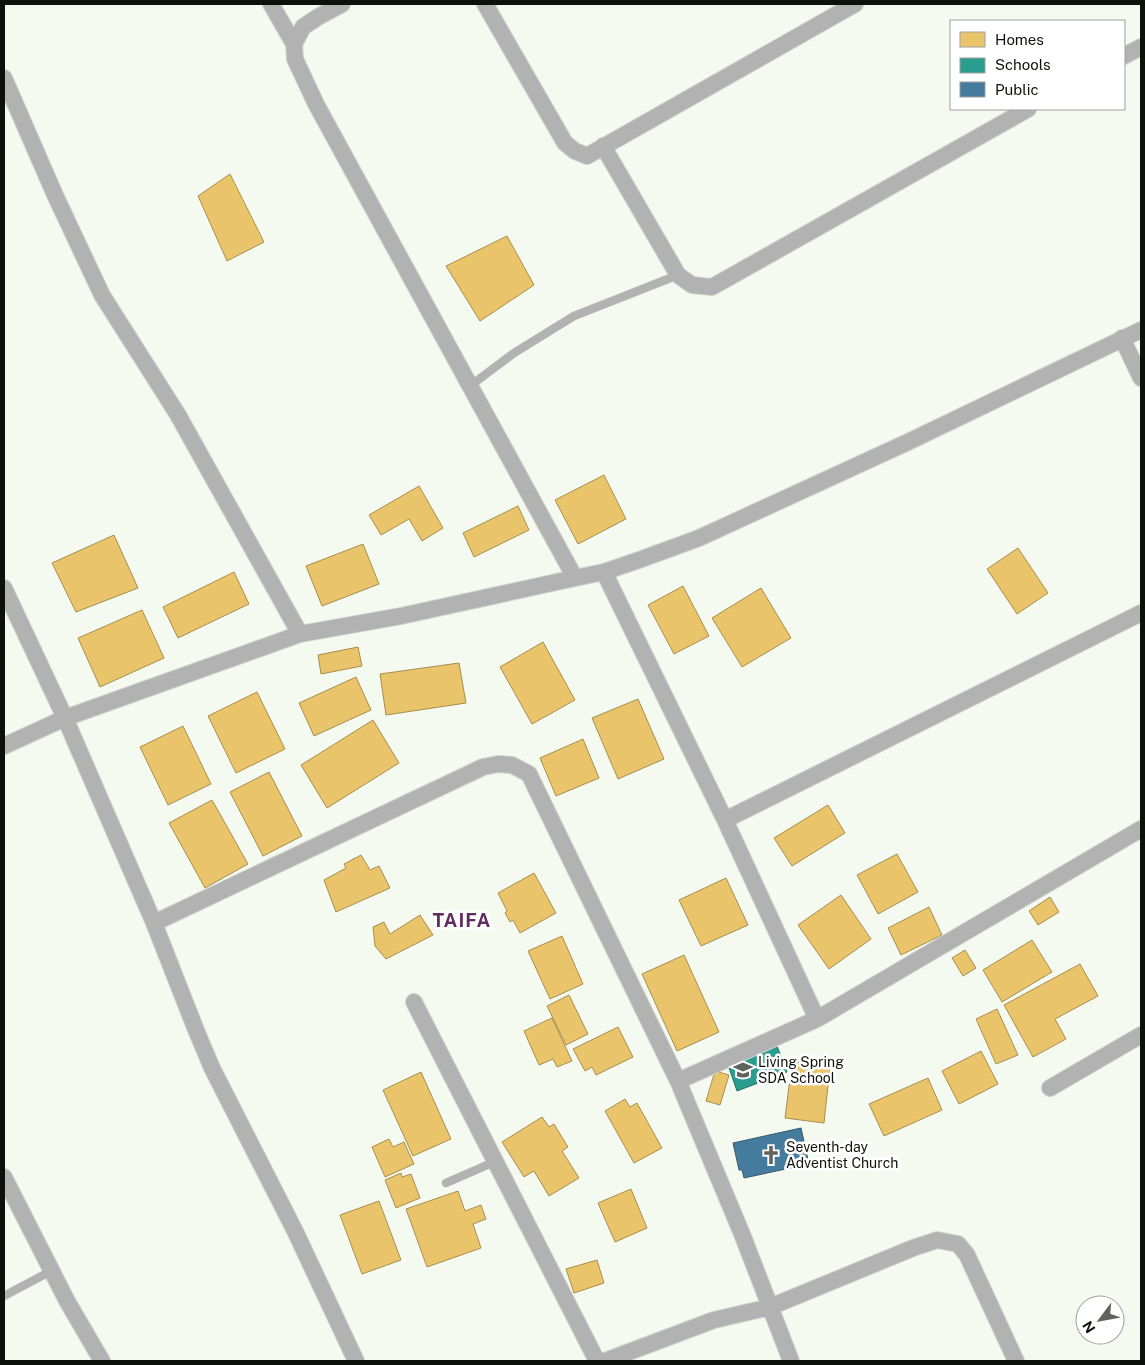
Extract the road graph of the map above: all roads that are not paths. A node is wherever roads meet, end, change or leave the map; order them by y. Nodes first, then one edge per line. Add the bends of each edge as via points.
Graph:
1 (271, 4) edge
2 (342, 4) edge
3 (485, 4) edge
4 (855, 4) edge
5 (294, 44) junction
6 (1141, 47) edge
7 (1125, 55) edge
8 (4, 78) edge
9 (1026, 110) edge
10 (603, 146) junction
11 (678, 275) junction
12 (1141, 330) edge
13 (1122, 338) junction
14 (1141, 378) edge
15 (470, 386) junction
16 (604, 572) junction
17 (575, 578) junction
18 (4, 588) edge
19 (1141, 613) edge
20 (300, 634) junction
21 (65, 718) junction
22 (4, 746) edge
23 (725, 820) junction
24 (1141, 829) edge
25 (154, 923) junction
26 (414, 1002) dead end
27 (817, 1019) junction
28 (1141, 1035) edge
29 (678, 1081) junction
30 (1050, 1088) dead end
31 (494, 1162) junction
32 (4, 1177) edge
33 (446, 1183) dead end
34 (51, 1271) junction
35 (4, 1296) edge
36 (770, 1307) junction
37 (102, 1361) edge
38 (356, 1361) edge
39 (597, 1361) edge
40 (605, 1361) edge
41 (791, 1361) edge
42 (1016, 1361) edge

1 - 5 street
2 - 5 street via 303,27
3 - 10 street via 566,143 586,156
4 - 10 street
5 - 15 street via 294,59 316,104
6 - 7 street
8 - 20 street via 54,195 102,295 178,415
9 - 11 street via 712,287 692,286
10 - 11 street
11 - 15 lane via 574,316 514,353
12 - 13 street
13 - 14 street
13 - 16 street via 908,442 699,538
15 - 17 street
16 - 17 street
16 - 23 street
17 - 20 street via 401,616
18 - 21 street
19 - 23 street
20 - 21 street
21 - 22 street
21 - 25 street
23 - 27 street
24 - 27 street
25 - 29 street via 483,767 512,765 529,774
25 - 38 street via 212,1068 295,1230
26 - 31 street
27 - 29 street
28 - 30 street
29 - 36 street
31 - 33 lane
31 - 39 street
32 - 34 street
34 - 35 lane
34 - 37 street
36 - 40 street via 714,1320
36 - 41 street
36 - 42 street via 913,1248 938,1240 947,1241 958,1244 967,1255

